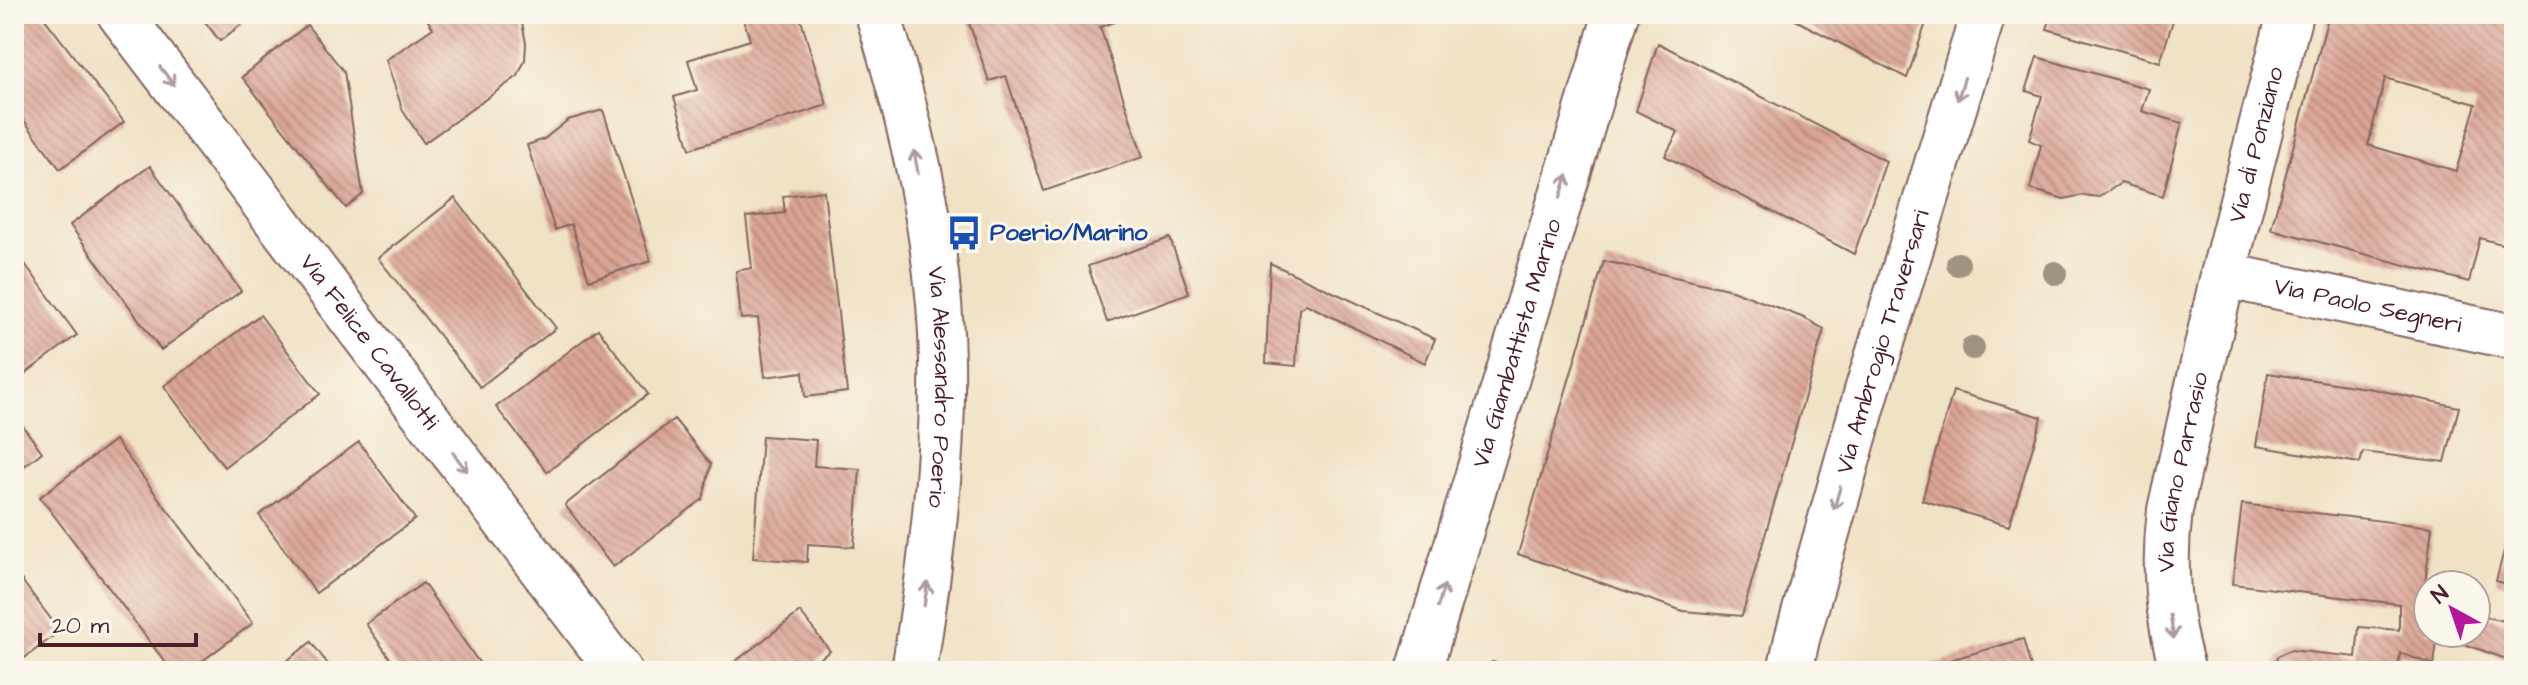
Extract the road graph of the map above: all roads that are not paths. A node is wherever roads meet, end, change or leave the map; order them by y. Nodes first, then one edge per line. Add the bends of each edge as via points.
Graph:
1 (120, 14) edge
2 (878, 14) edge
3 (1616, 14) edge
4 (1983, 14) edge
5 (2290, 14) edge
6 (2223, 275) junction
7 (2514, 337) edge
8 (619, 671) edge
9 (914, 671) edge
10 (1419, 671) edge
11 (1790, 671) edge
12 (2183, 671) edge

1 -> 8 street, Via Felice Cavallotti
9 -> 2 street, Via Alessandro Poerio via 934,517 942,362 939,304 909,126
10 -> 3 street, Via Giambattista Marino
4 -> 11 street, Via Ambrogio Traversari via 1867,391
5 - 6 street, Via di Ponziano
6 - 7 street, Via Paolo Segneri
6 -> 12 street, Via Giano Parrasio via 2166,540 2166,589

